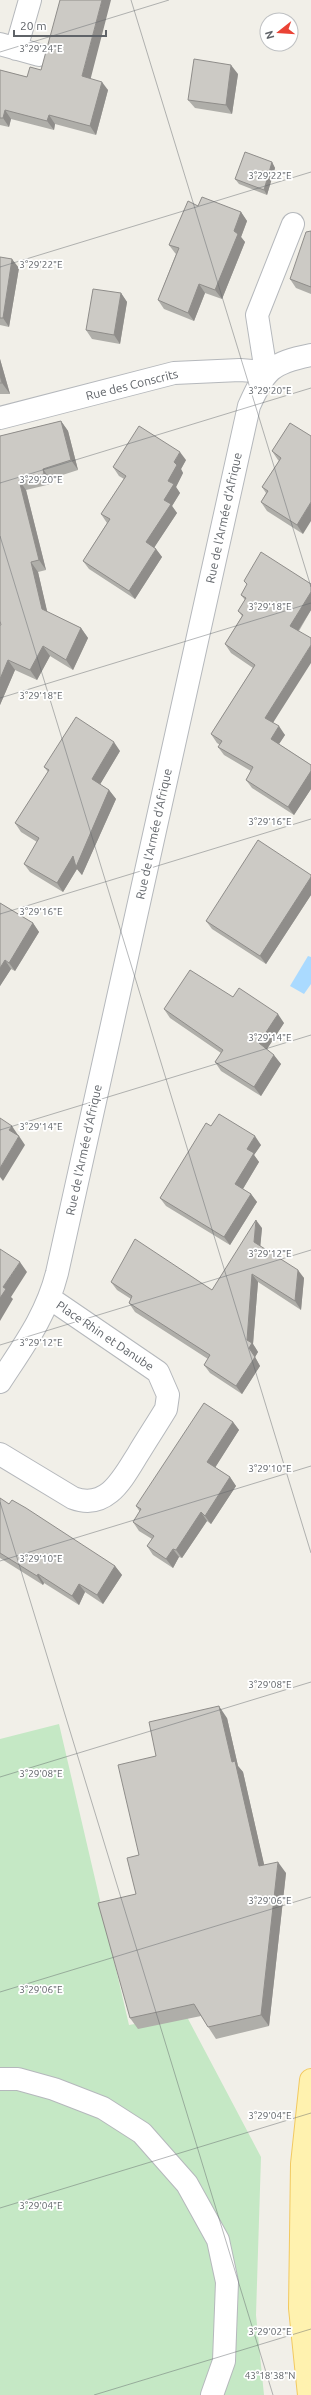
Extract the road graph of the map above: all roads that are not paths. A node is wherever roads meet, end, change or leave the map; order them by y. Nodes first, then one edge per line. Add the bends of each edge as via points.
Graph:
1 (30, 0) edge
2 (8, 46) edge
3 (39, 55) dead end
4 (293, 224) dead end
5 (311, 355) edge
6 (266, 372) junction
7 (0, 418) edge
8 (50, 1299) junction
9 (0, 1382) edge
10 (0, 1454) edge
11 (0, 2079) edge
12 (311, 2080) edge
13 (212, 2395) edge
14 (309, 2395) edge

1 - 2 street
2 - 3 street
4 - 6 street via 257,315
5 - 6 street via 277,365
6 - 7 street, Rue des Conscrits via 232,370 174,373
6 - 8 street, Rue de l'Armée d'Afrique via 249,406
8 - 9 street, Place Rhin et Danube via 39,1322
8 - 10 street, Place Rhin et Danube via 158,1372 168,1395 166,1409 117,1487 96,1500 84,1502 73,1498
11 - 13 street via 18,2079 54,2089 103,2108 142,2133 187,2184 218,2240 227,2282 224,2361
12 - 14 main road via 302,2164 300,2308

